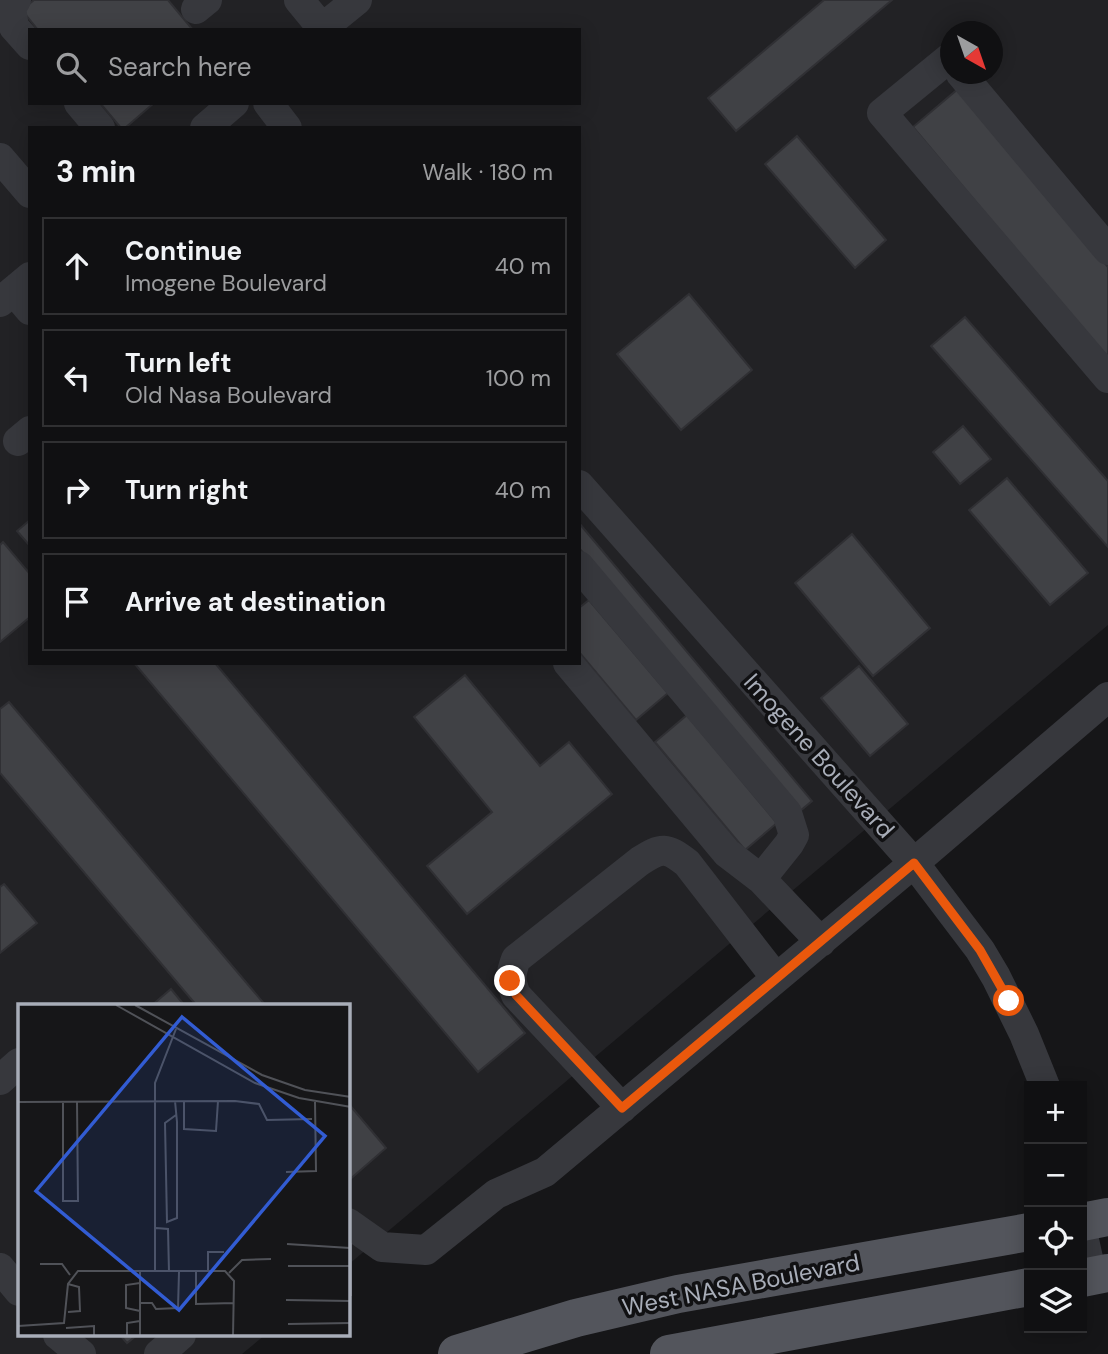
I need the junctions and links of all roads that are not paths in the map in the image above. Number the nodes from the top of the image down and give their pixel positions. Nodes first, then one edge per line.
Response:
1 (16, 0) edge
2 (299, 0) edge
3 (357, 0) edge
4 (320, 28) edge
5 (322, 28) edge
6 (28, 43) edge
7 (940, 66) edge
8 (969, 84) edge
9 (81, 105) edge
10 (232, 105) edge
11 (270, 105) edge
12 (98, 126) edge
13 (207, 126) edge
14 (285, 126) edge
15 (0, 158) edge
16 (28, 191) edge
17 (1108, 250) edge
18 (1108, 378) edge
19 (581, 487) edge
20 (581, 568) edge
21 (570, 665) edge
22 (1108, 697) edge
23 (914, 863) junction
24 (761, 879) junction
25 (821, 942) junction
26 (776, 978) junction
27 (18, 1064) edge
28 (0, 1080) edge
29 (1043, 1081) edge
30 (622, 1108) junction
31 (1108, 1217) edge
32 (1087, 1221) edge
33 (350, 1224) edge
34 (1024, 1232) edge
35 (1087, 1250) edge
36 (0, 1268) edge
37 (1094, 1276) edge
38 (1024, 1288) edge
39 (18, 1290) edge
40 (59, 1336) edge
41 (180, 1336) edge
42 (81, 1354) edge
43 (159, 1354) edge
44 (457, 1354) edge
45 (669, 1354) edge

1 - 6 street
2 - 4 street
3 - 5 street
7 - 18 street
8 - 17 street
9 - 12 street
10 - 13 street
11 - 14 street
15 - 16 street
19 - 23 street, Imogene Boulevard
20 - 24 street
21 - 24 street
22 - 23 street
23 - 25 street
23 - 29 street, Imogene Boulevard
24 - 25 street
25 - 26 street
26 - 30 street
26 - 30 street
27 - 28 street
30 - 33 street
31 - 32 main road
34 - 44 main road, West NASA Boulevard
35 - 37 street
36 - 39 street
38 - 45 main road
40 - 42 street
41 - 43 street

